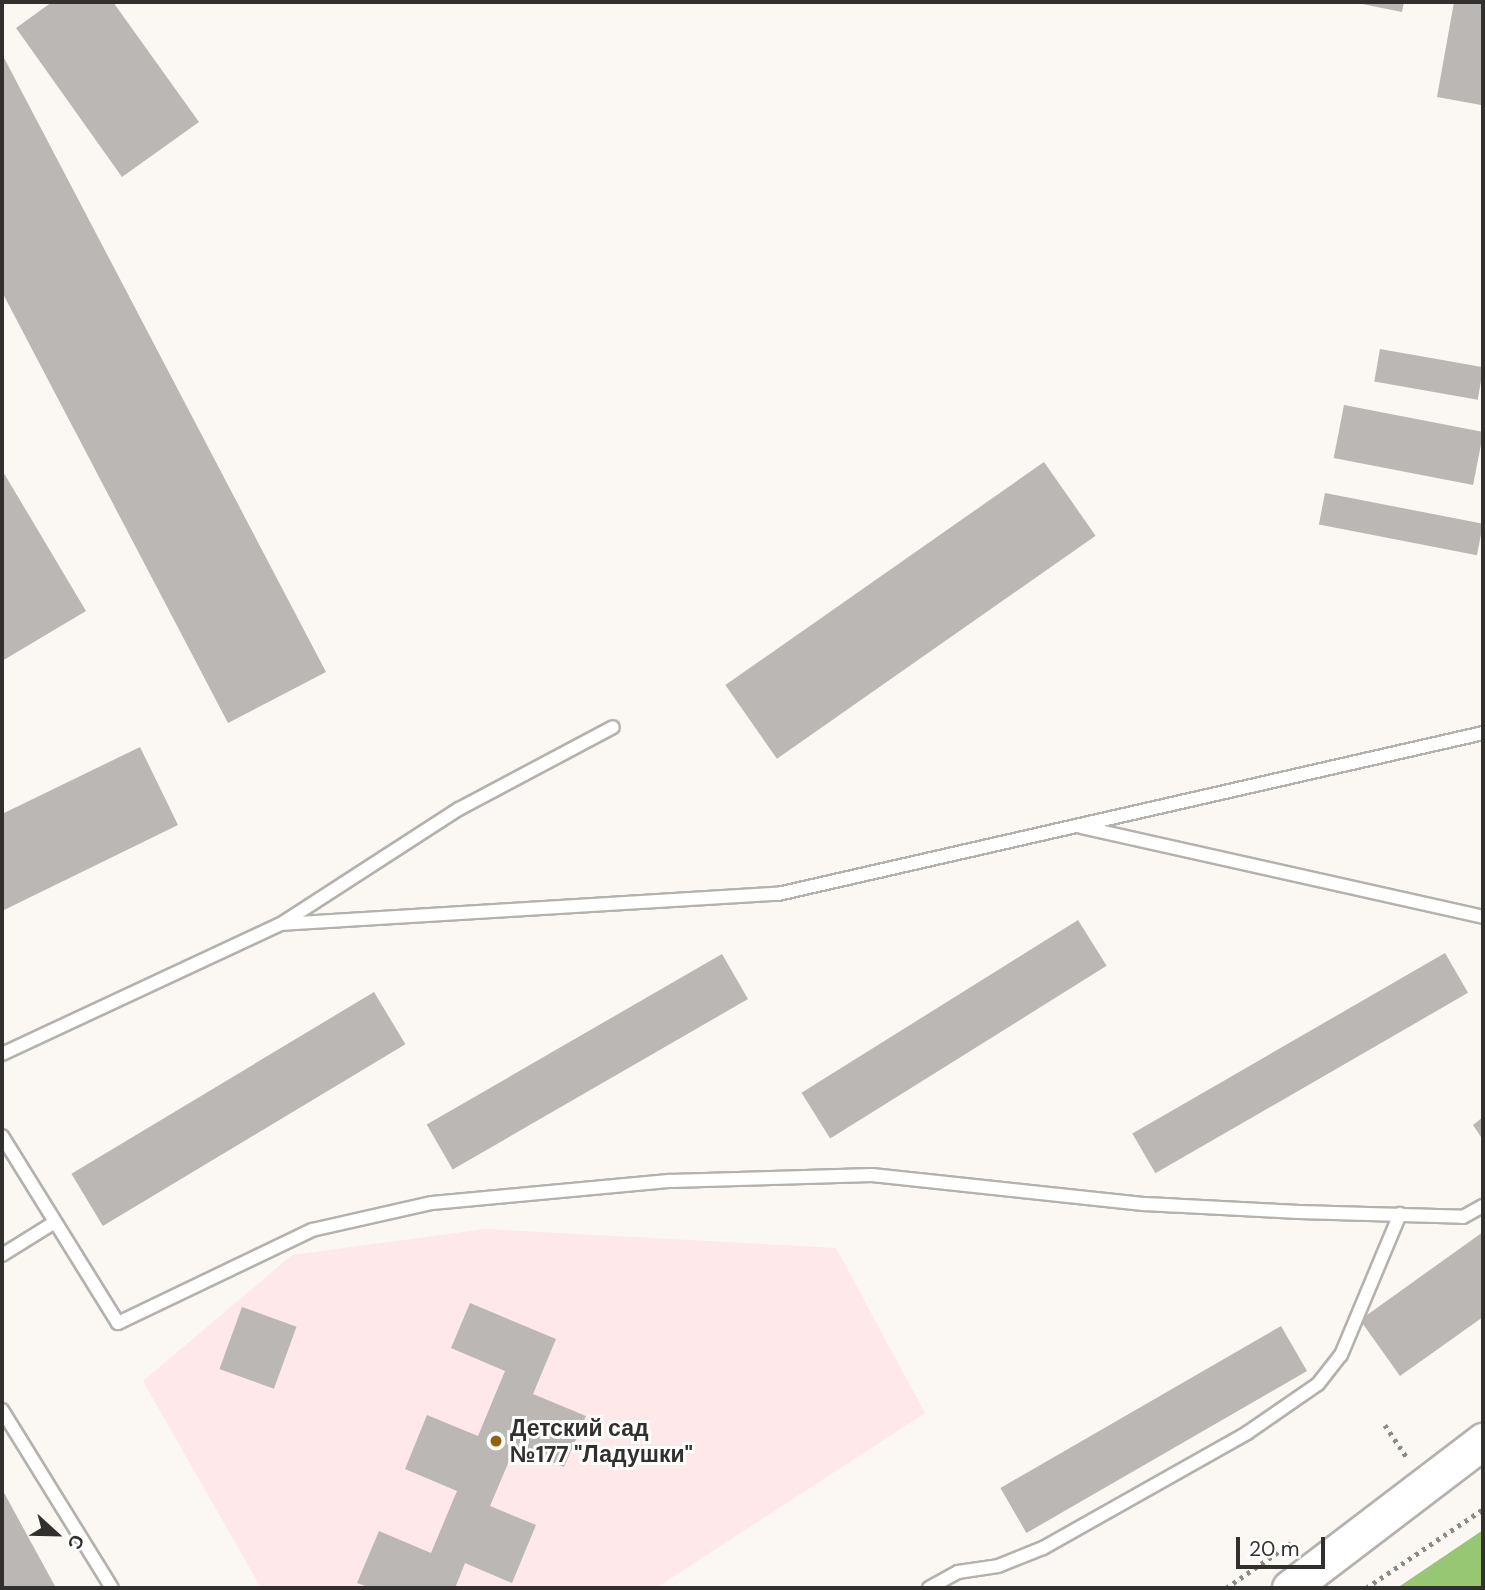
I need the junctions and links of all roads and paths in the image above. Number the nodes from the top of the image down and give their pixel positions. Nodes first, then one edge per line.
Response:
1 (613, 727) dead end
2 (1483, 733) edge
3 (1076, 826) junction
4 (1483, 917) edge
5 (281, 924) junction
6 (2, 1054) edge
7 (2, 1136) edge
8 (1483, 1206) edge
9 (1400, 1214) junction
10 (55, 1222) junction
11 (2, 1255) edge
12 (2, 1410) edge
13 (1385, 1425) dead end
14 (1483, 1441) edge
15 (1410, 1461) dead end
16 (1483, 1509) edge
17 (112, 1588) edge
18 (929, 1588) edge
19 (1290, 1588) edge
20 (1366, 1588) edge

1 - 5 lane
2 - 3 lane
3 - 4 lane
3 - 5 lane
5 - 6 lane
7 - 10 lane
8 - 9 lane
9 - 10 lane
9 - 18 lane
10 - 11 lane
12 - 17 lane
13 - 15 path
14 - 19 street
16 - 20 path

